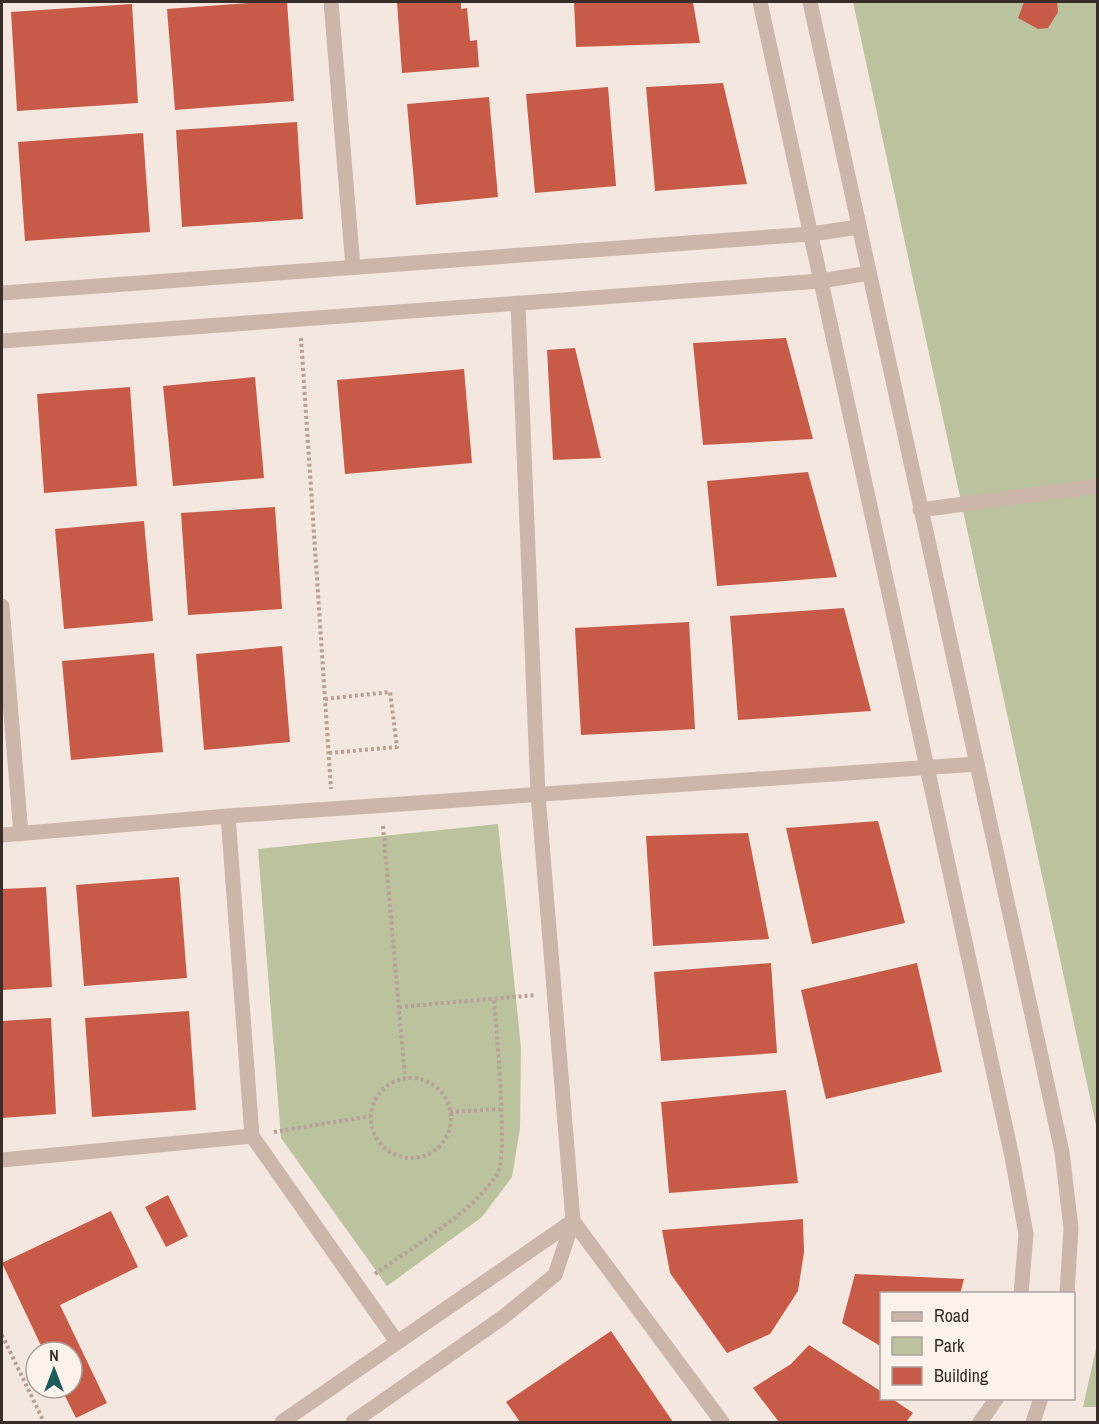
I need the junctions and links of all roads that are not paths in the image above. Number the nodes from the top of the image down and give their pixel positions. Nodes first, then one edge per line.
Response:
1 (331, 2) edge
2 (760, 2) edge
3 (810, 2) edge
4 (859, 227) junction
5 (811, 234) junction
6 (353, 267) junction
7 (869, 273) junction
8 (821, 281) junction
9 (2, 293) edge
10 (518, 304) junction
11 (2, 341) edge
12 (1098, 486) edge
13 (920, 510) junction
14 (2, 606) edge
15 (977, 764) junction
16 (927, 768) junction
17 (538, 794) junction
18 (228, 816) junction
19 (21, 834) junction
20 (2, 835) edge
21 (252, 1136) junction
22 (2, 1160) edge
23 (573, 1221) junction
24 (1021, 1292) edge
25 (1067, 1292) edge
26 (397, 1342) junction
27 (996, 1400) edge
28 (1040, 1400) edge
29 (282, 1422) edge
30 (353, 1422) edge
31 (722, 1422) edge
32 (980, 1422) edge
33 (1033, 1422) edge

1 - 6 street
2 - 5 street
3 - 4 street
4 - 5 street
4 - 7 street
5 - 6 street
5 - 8 street
6 - 9 street
7 - 8 street
7 - 13 street
8 - 10 street
8 - 16 street
10 - 11 street
10 - 17 street
12 - 13 street
13 - 15 street
14 - 19 street
15 - 16 street
15 - 25 street
16 - 17 street
16 - 24 street
17 - 18 street
17 - 23 street
18 - 19 street
18 - 21 street
19 - 20 street
21 - 22 street
21 - 26 street
23 - 26 street
23 - 30 street
23 - 31 street
26 - 29 street
27 - 32 street
28 - 33 street

